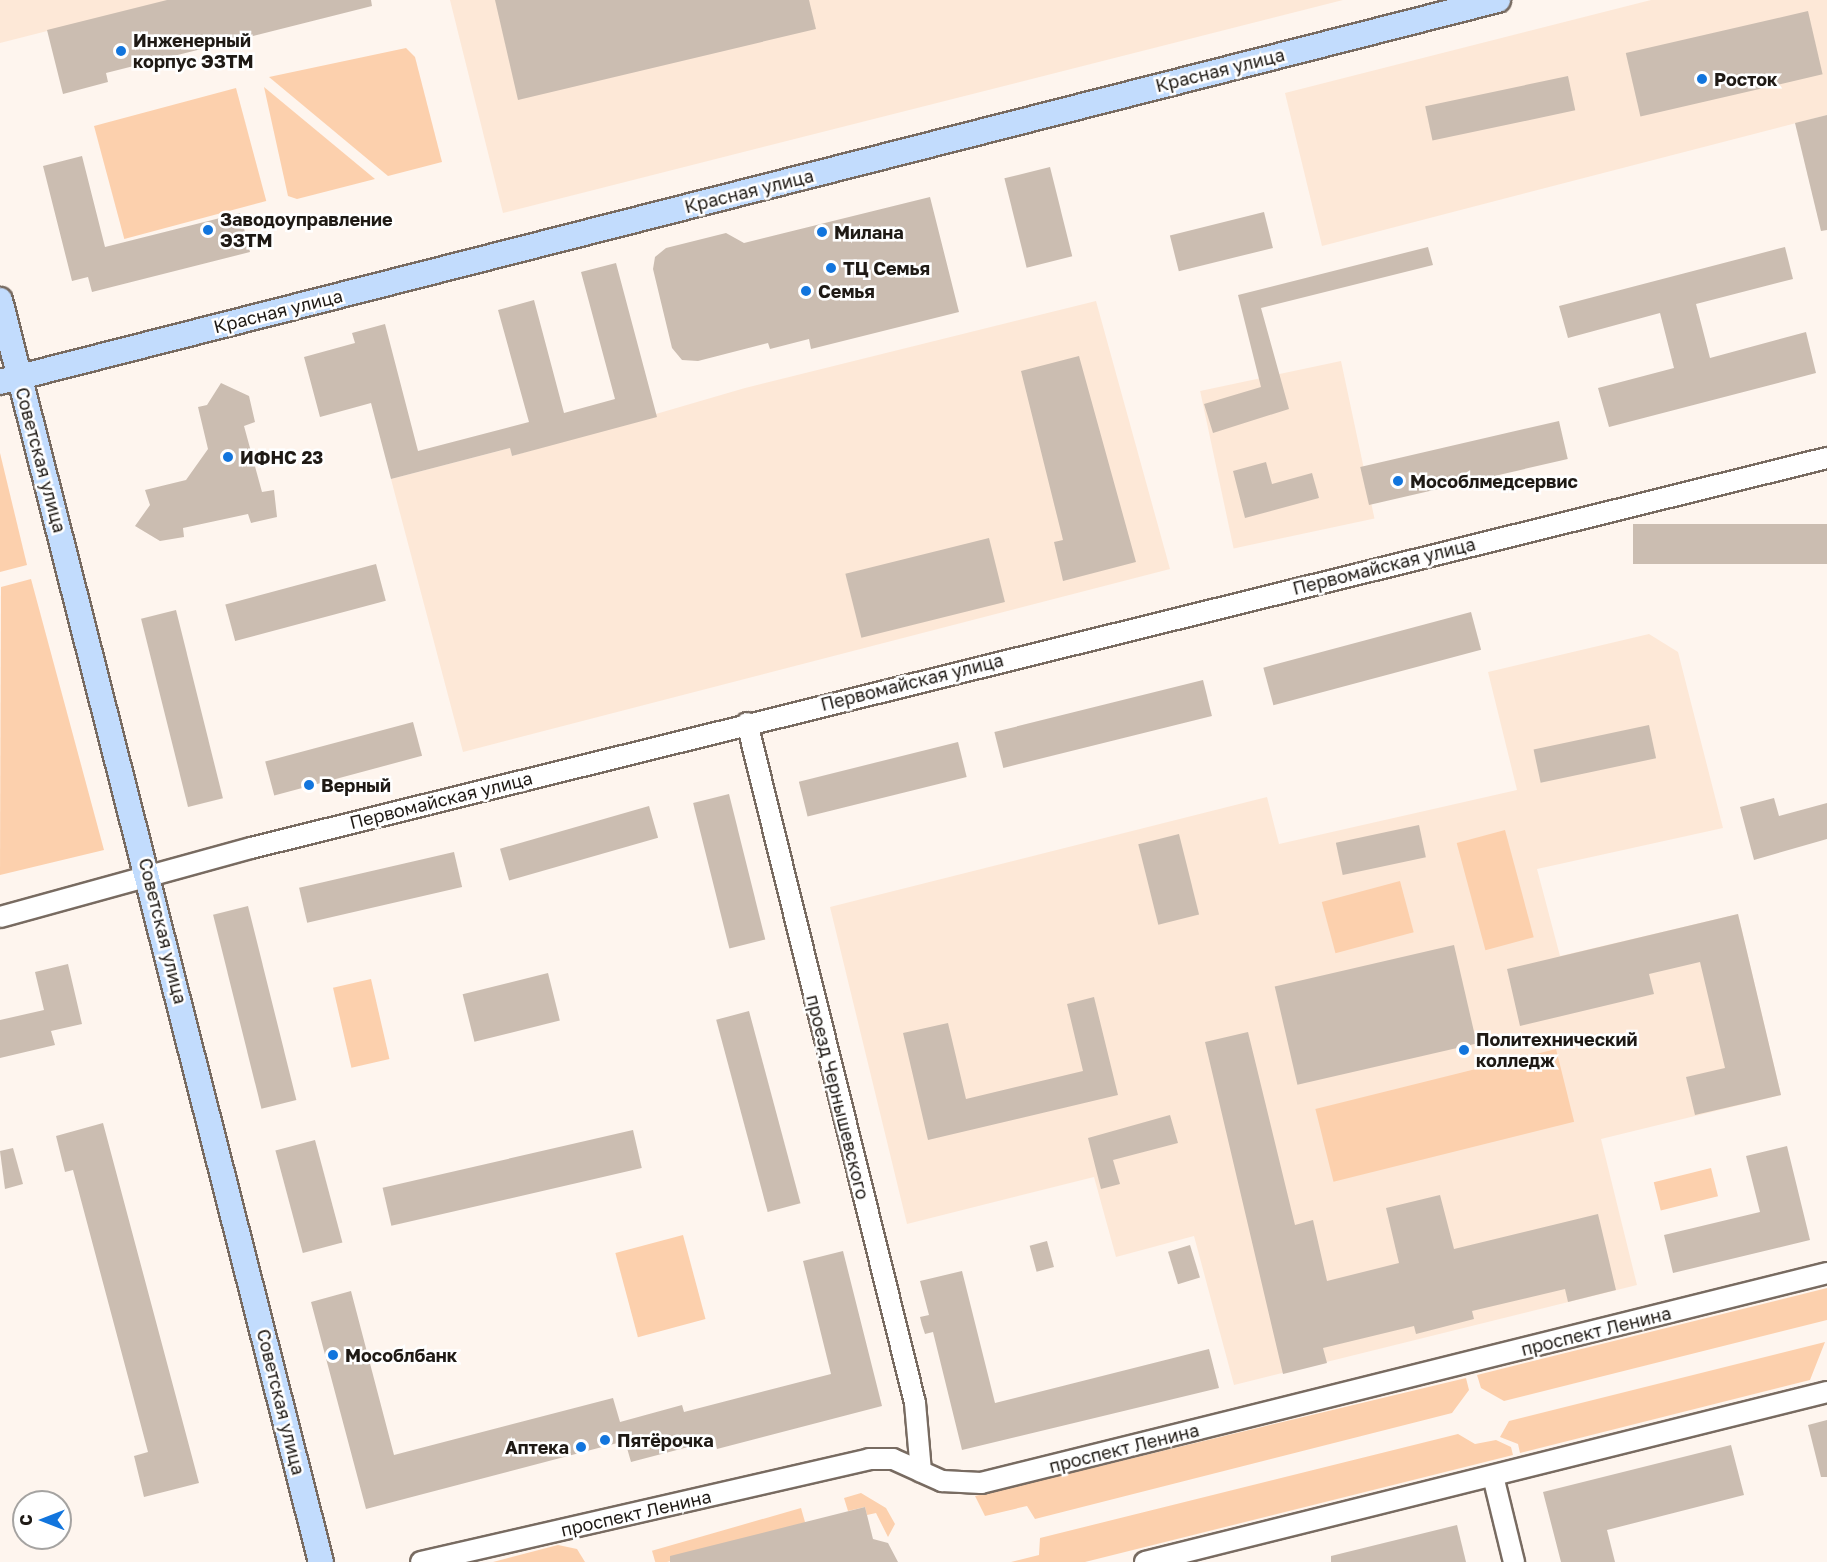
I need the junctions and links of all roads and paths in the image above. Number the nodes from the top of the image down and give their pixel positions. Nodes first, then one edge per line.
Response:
1 (1498, 0) edge
2 (0, 300) edge
3 (9, 379) edge
4 (1827, 458) edge
5 (747, 723) junction
6 (150, 876) junction
7 (0, 917) edge
8 (1827, 1273) edge
9 (1827, 1392) edge
10 (921, 1472) junction
11 (1493, 1476) junction
12 (321, 1562) edge
13 (421, 1562) edge
14 (1144, 1562) edge
15 (1514, 1562) edge

1 - 3 main road, Красная улица
2 - 3 main road, Советская улица
3 - 6 main road, Советская улица
4 - 5 street, Первомайская улица
5 - 6 street, Первомайская улица
5 - 10 street, проезд Чернышевского
6 - 7 street, Первомайская улица
6 - 12 main road, Советская улица
8 - 10 street, проспект Ленина
9 - 11 street
10 - 13 street, проспект Ленина
11 - 14 street
11 - 15 street

